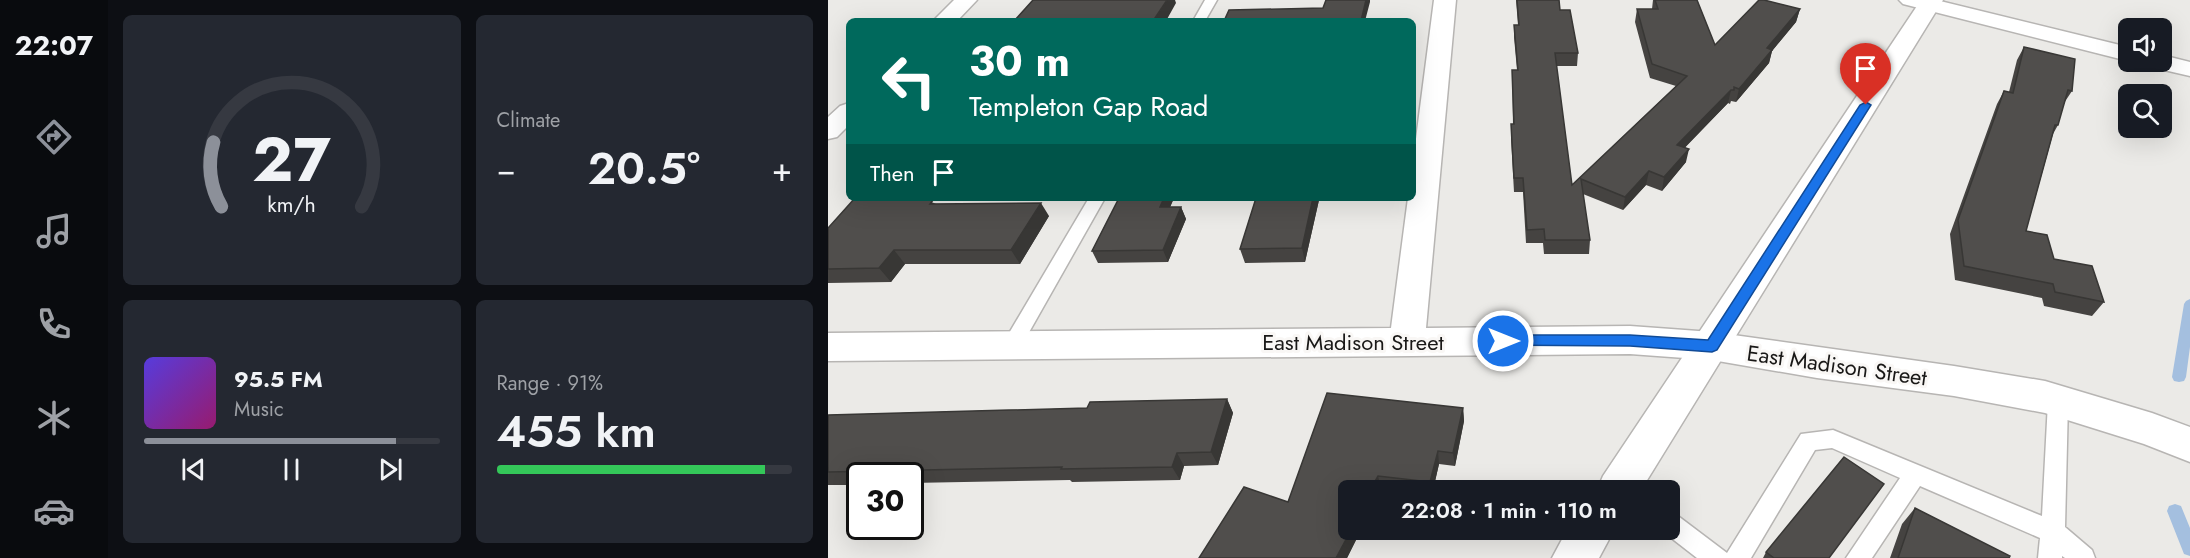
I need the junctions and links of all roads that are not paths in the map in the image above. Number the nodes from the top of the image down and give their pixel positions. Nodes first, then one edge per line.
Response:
1 (966, 0) edge
2 (1211, 0) edge
3 (1446, 0) edge
4 (1924, 1) edge
5 (947, 18) edge
6 (1201, 18) edge
7 (2118, 51) edge
8 (2172, 65) edge
9 (2190, 69) edge
10 (846, 114) edge
11 (828, 131) edge
12 (1095, 201) edge
13 (1407, 342) junction
14 (1012, 345) junction
15 (1712, 346) junction
16 (828, 347) edge
17 (2058, 402) junction
18 (2190, 445) edge
19 (1916, 473) junction
20 (1625, 480) edge
21 (1680, 531) edge
22 (2053, 532) junction
23 (1586, 540) edge
24 (1574, 558) edge
25 (1717, 558) edge
26 (1737, 558) edge
27 (1858, 558) edge
28 (2050, 558) edge
29 (2083, 558) edge

1 - 5 street
2 - 6 lane
3 - 13 street
4 - 7 street
4 - 15 street
8 - 9 street
10 - 11 street
12 - 14 lane
13 - 14 street, East Madison Street
13 - 15 street, East Madison Street
14 - 16 street, East Madison Street
15 - 17 street, East Madison Street
15 - 20 street
17 - 18 street, East Madison Street
17 - 22 lane
19 - 22 lane
19 - 26 lane
19 - 27 lane
21 - 25 lane
22 - 28 lane
22 - 29 lane
23 - 24 street

